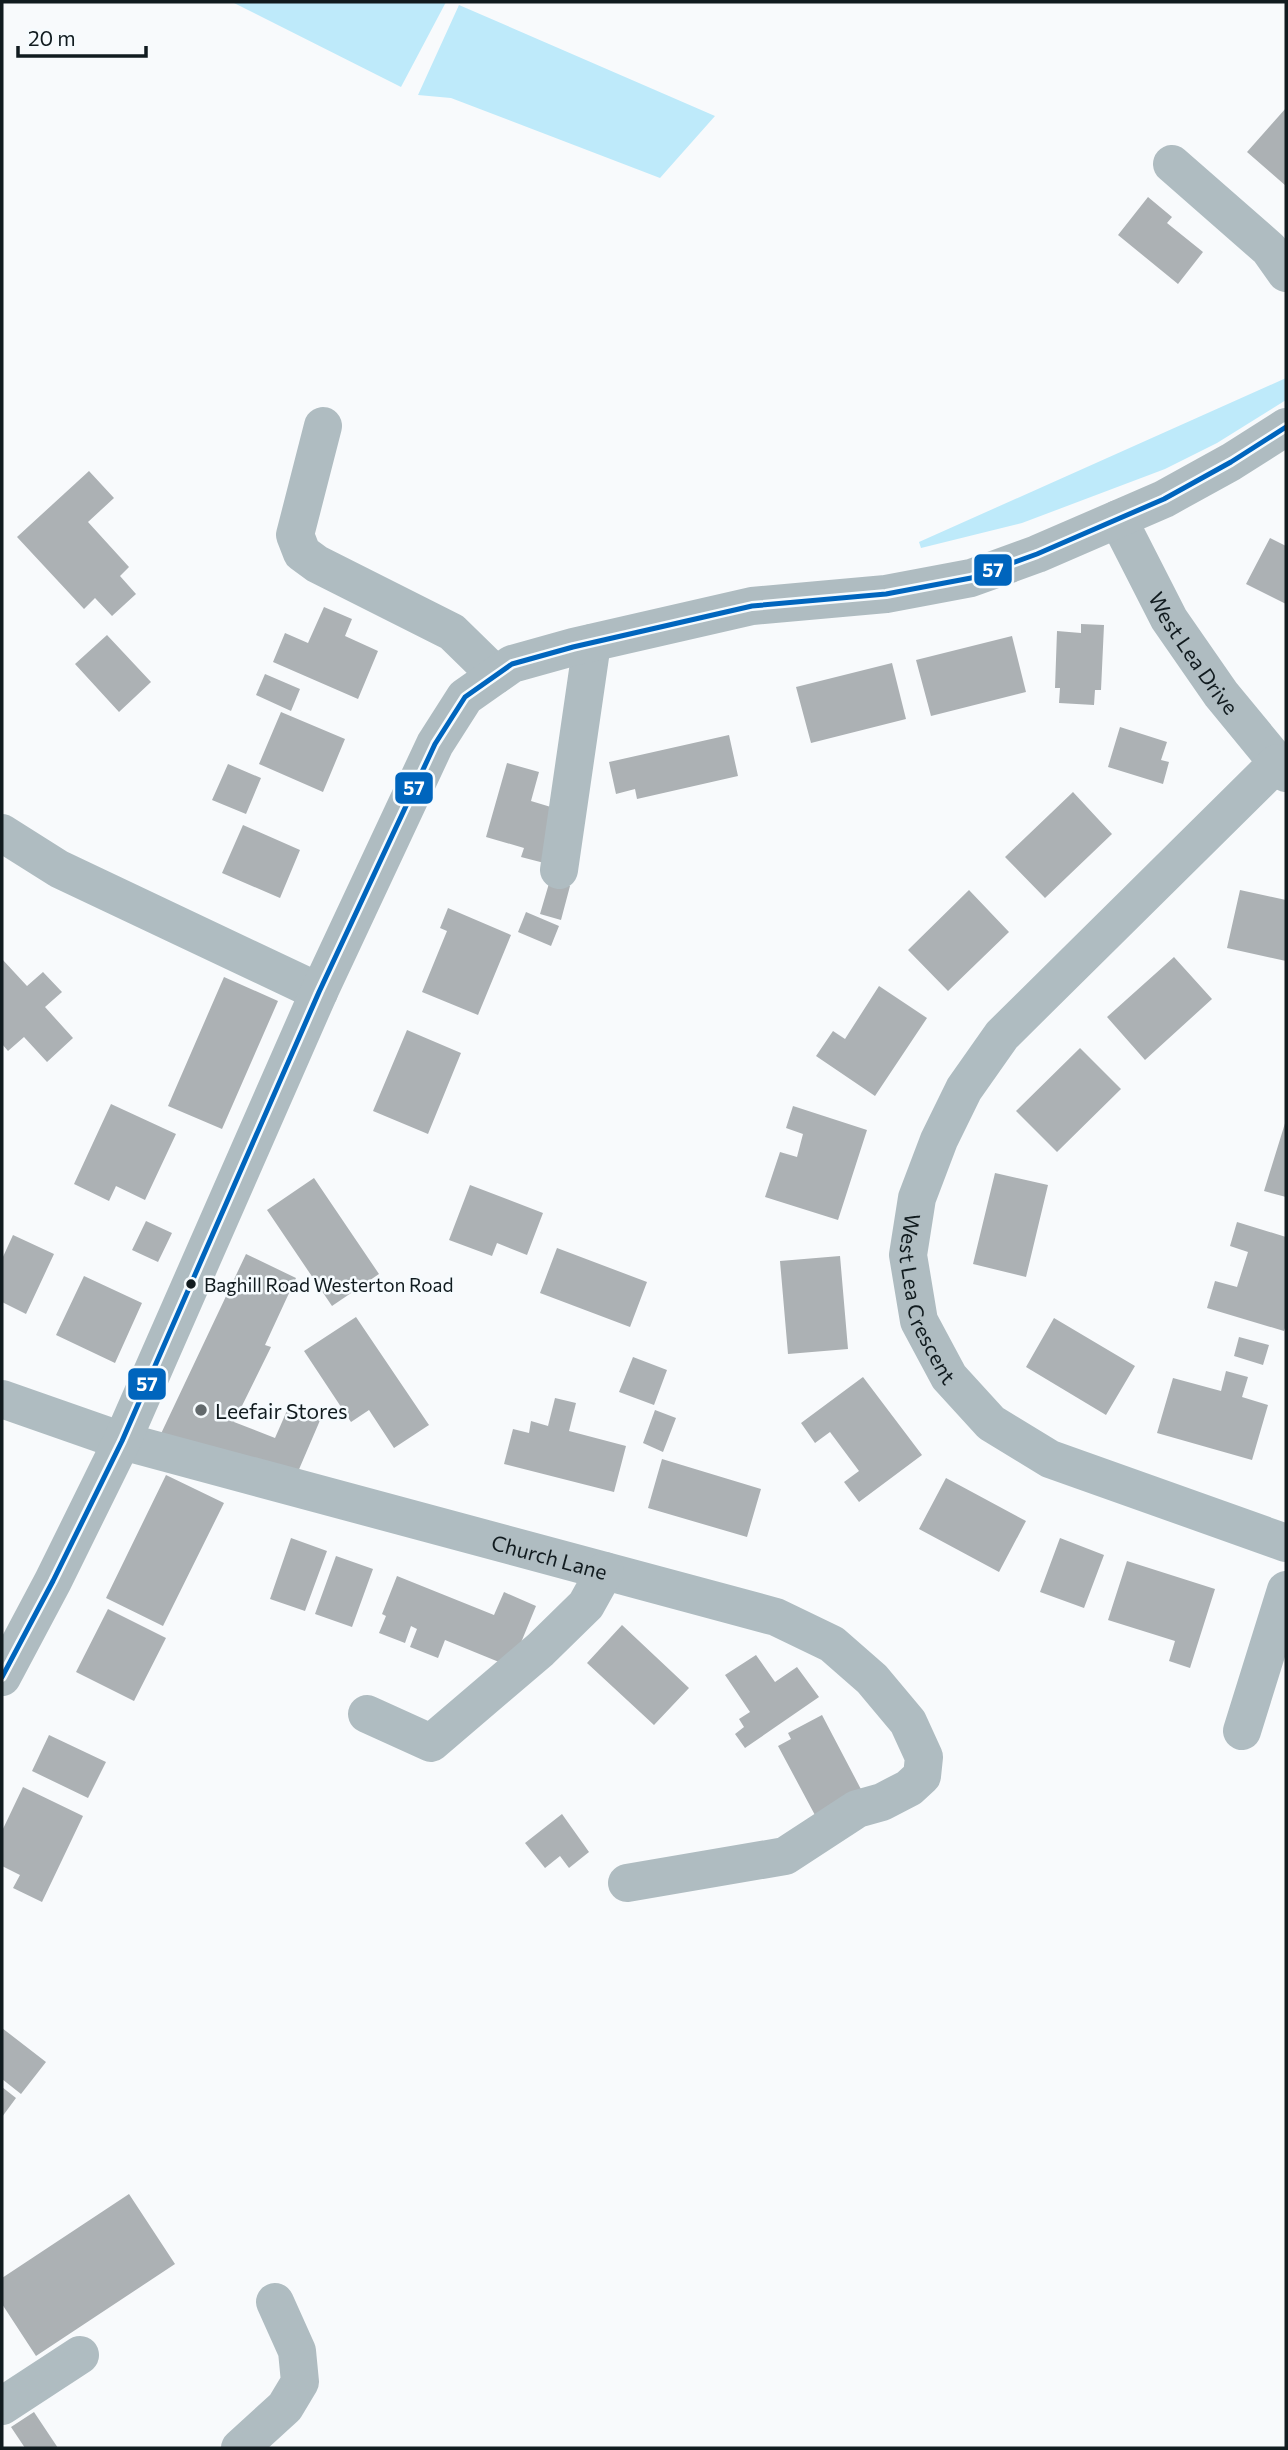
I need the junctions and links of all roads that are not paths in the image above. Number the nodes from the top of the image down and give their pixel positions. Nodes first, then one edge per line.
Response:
1 (1172, 164) dead end
2 (1281, 253) edge
3 (323, 426) dead end
4 (1286, 427) edge
5 (1118, 519) junction
6 (592, 643) junction
7 (496, 675) junction
8 (1281, 768) edge
9 (2, 833) edge
10 (559, 870) dead end
11 (318, 992) junction
12 (2, 1399) edge
13 (122, 1441) junction
14 (1286, 1543) edge
15 (605, 1571) junction
16 (1286, 1590) edge
17 (2, 1677) edge
18 (367, 1714) dead end
19 (1242, 1731) dead end
20 (626, 1883) dead end
21 (275, 2302) dead end
22 (80, 2355) dead end
23 (2, 2406) edge
24 (240, 2448) edge

1 - 2 street
3 - 7 street
4 - 5 street
5 - 6 street
5 - 8 street, West Lea Drive
6 - 7 street
6 - 10 street
7 - 11 street
8 - 14 street, West Lea Crescent
9 - 11 street
11 - 13 street
12 - 13 street, Church Lane
13 - 15 street, Church Lane
13 - 17 street
15 - 18 street
15 - 20 street, Church Lane
16 - 19 street
21 - 24 street
22 - 23 street

